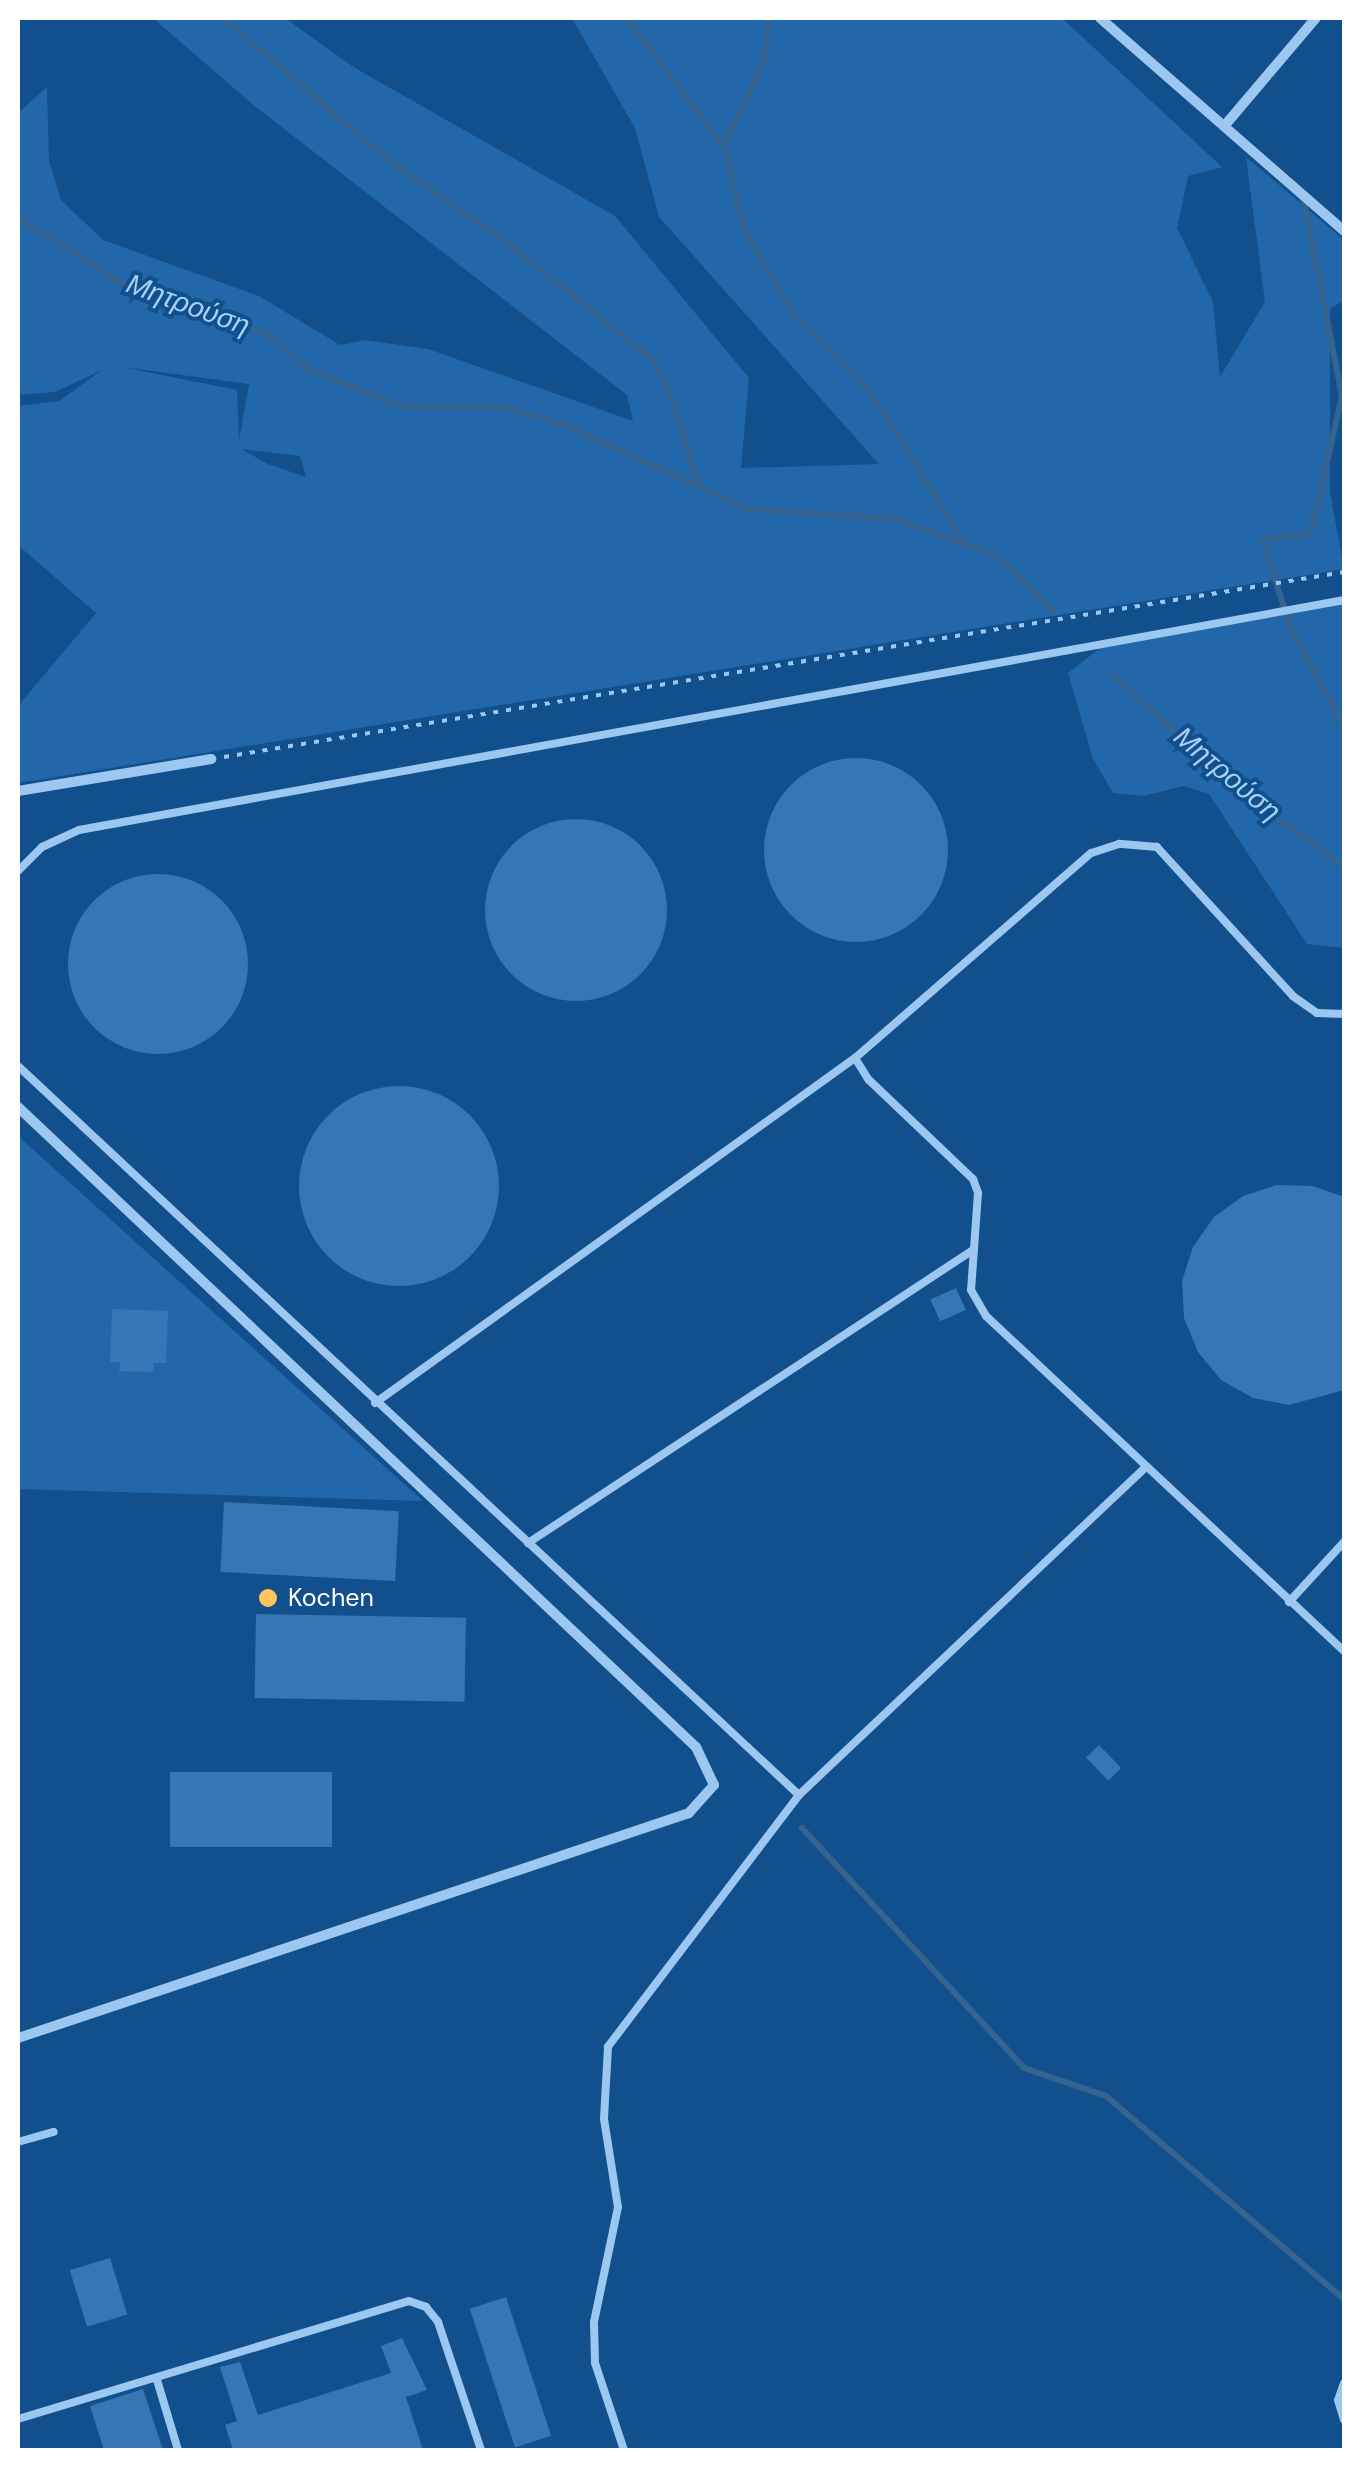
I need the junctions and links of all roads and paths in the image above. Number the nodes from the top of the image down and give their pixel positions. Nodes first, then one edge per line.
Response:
1 (1100, 18) edge
2 (1316, 18) edge
3 (1226, 124) junction
4 (1344, 231) edge
5 (1344, 572) edge
6 (1344, 600) edge
7 (211, 759) joint
8 (18, 791) edge
9 (18, 871) edge
10 (1344, 1014) edge
11 (855, 1058) junction
12 (18, 1066) edge
13 (18, 1107) edge
14 (973, 1250) junction
15 (375, 1403) junction
16 (1146, 1467) junction
17 (528, 1542) junction
18 (1344, 1542) edge
19 (1288, 1602) junction
20 (1344, 1651) edge
21 (799, 1794) junction
22 (18, 2038) edge
23 (54, 2132) dead end
24 (18, 2142) edge
25 (157, 2380) junction
26 (1344, 2383) edge
27 (18, 2419) edge
28 (1344, 2420) edge
29 (178, 2450) edge
30 (481, 2450) edge
31 (624, 2450) edge

1 - 3 street
2 - 3 street
3 - 4 street
5 - 7 path
6 - 9 lane
7 - 8 street
10 - 11 lane
11 - 14 lane
11 - 15 lane
12 - 15 lane
13 - 22 street
14 - 16 lane
14 - 17 lane
15 - 17 lane
16 - 19 lane
16 - 21 lane
17 - 21 lane
18 - 19 lane
19 - 20 lane
21 - 31 lane
23 - 24 lane
25 - 27 lane
25 - 29 lane
25 - 30 lane
26 - 28 lane

